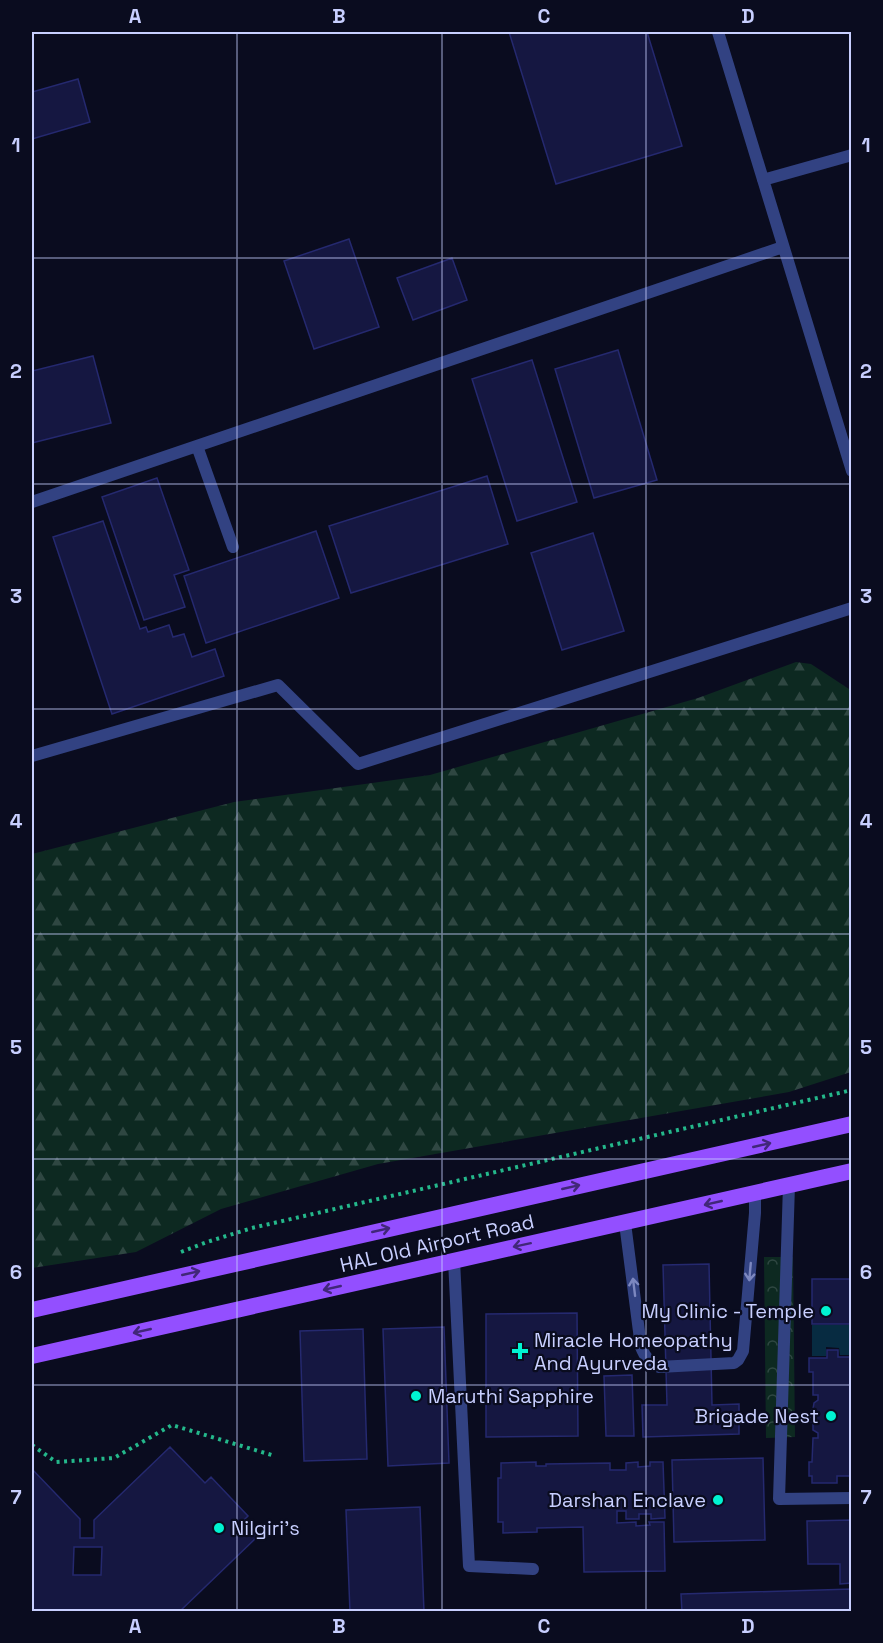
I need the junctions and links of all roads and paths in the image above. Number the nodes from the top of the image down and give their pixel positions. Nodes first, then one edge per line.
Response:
1 (718, 32) edge
2 (852, 155) edge
3 (763, 180) junction
4 (783, 247) junction
5 (197, 446) junction
6 (852, 471) edge
7 (32, 502) edge
8 (233, 547) dead end
9 (852, 608) edge
10 (32, 756) edge
11 (852, 1090) edge
12 (852, 1124) edge
13 (852, 1171) edge
14 (789, 1185) junction
15 (755, 1193) junction
16 (625, 1222) junction
17 (207, 1242) dead end
18 (454, 1260) junction
19 (32, 1310) edge
20 (32, 1356) edge
21 (32, 1444) edge
22 (275, 1456) dead end
23 (852, 1498) edge
24 (533, 1569) dead end

1 - 3 lane
2 - 3 lane
3 - 4 lane
4 - 5 lane
4 - 6 lane
5 - 7 lane
5 - 8 lane
9 - 10 lane
11 - 17 path
19 -> 12 main road, HAL Old Airport Road
13 - 14 main road, HAL Old Airport Road
14 - 15 main road, HAL Old Airport Road
14 - 23 lane
15 -> 16 main road, HAL Old Airport Road
15 -> 16 lane
16 -> 18 main road, HAL Old Airport Road
18 -> 20 main road, HAL Old Airport Road
18 - 24 lane
21 - 22 path

